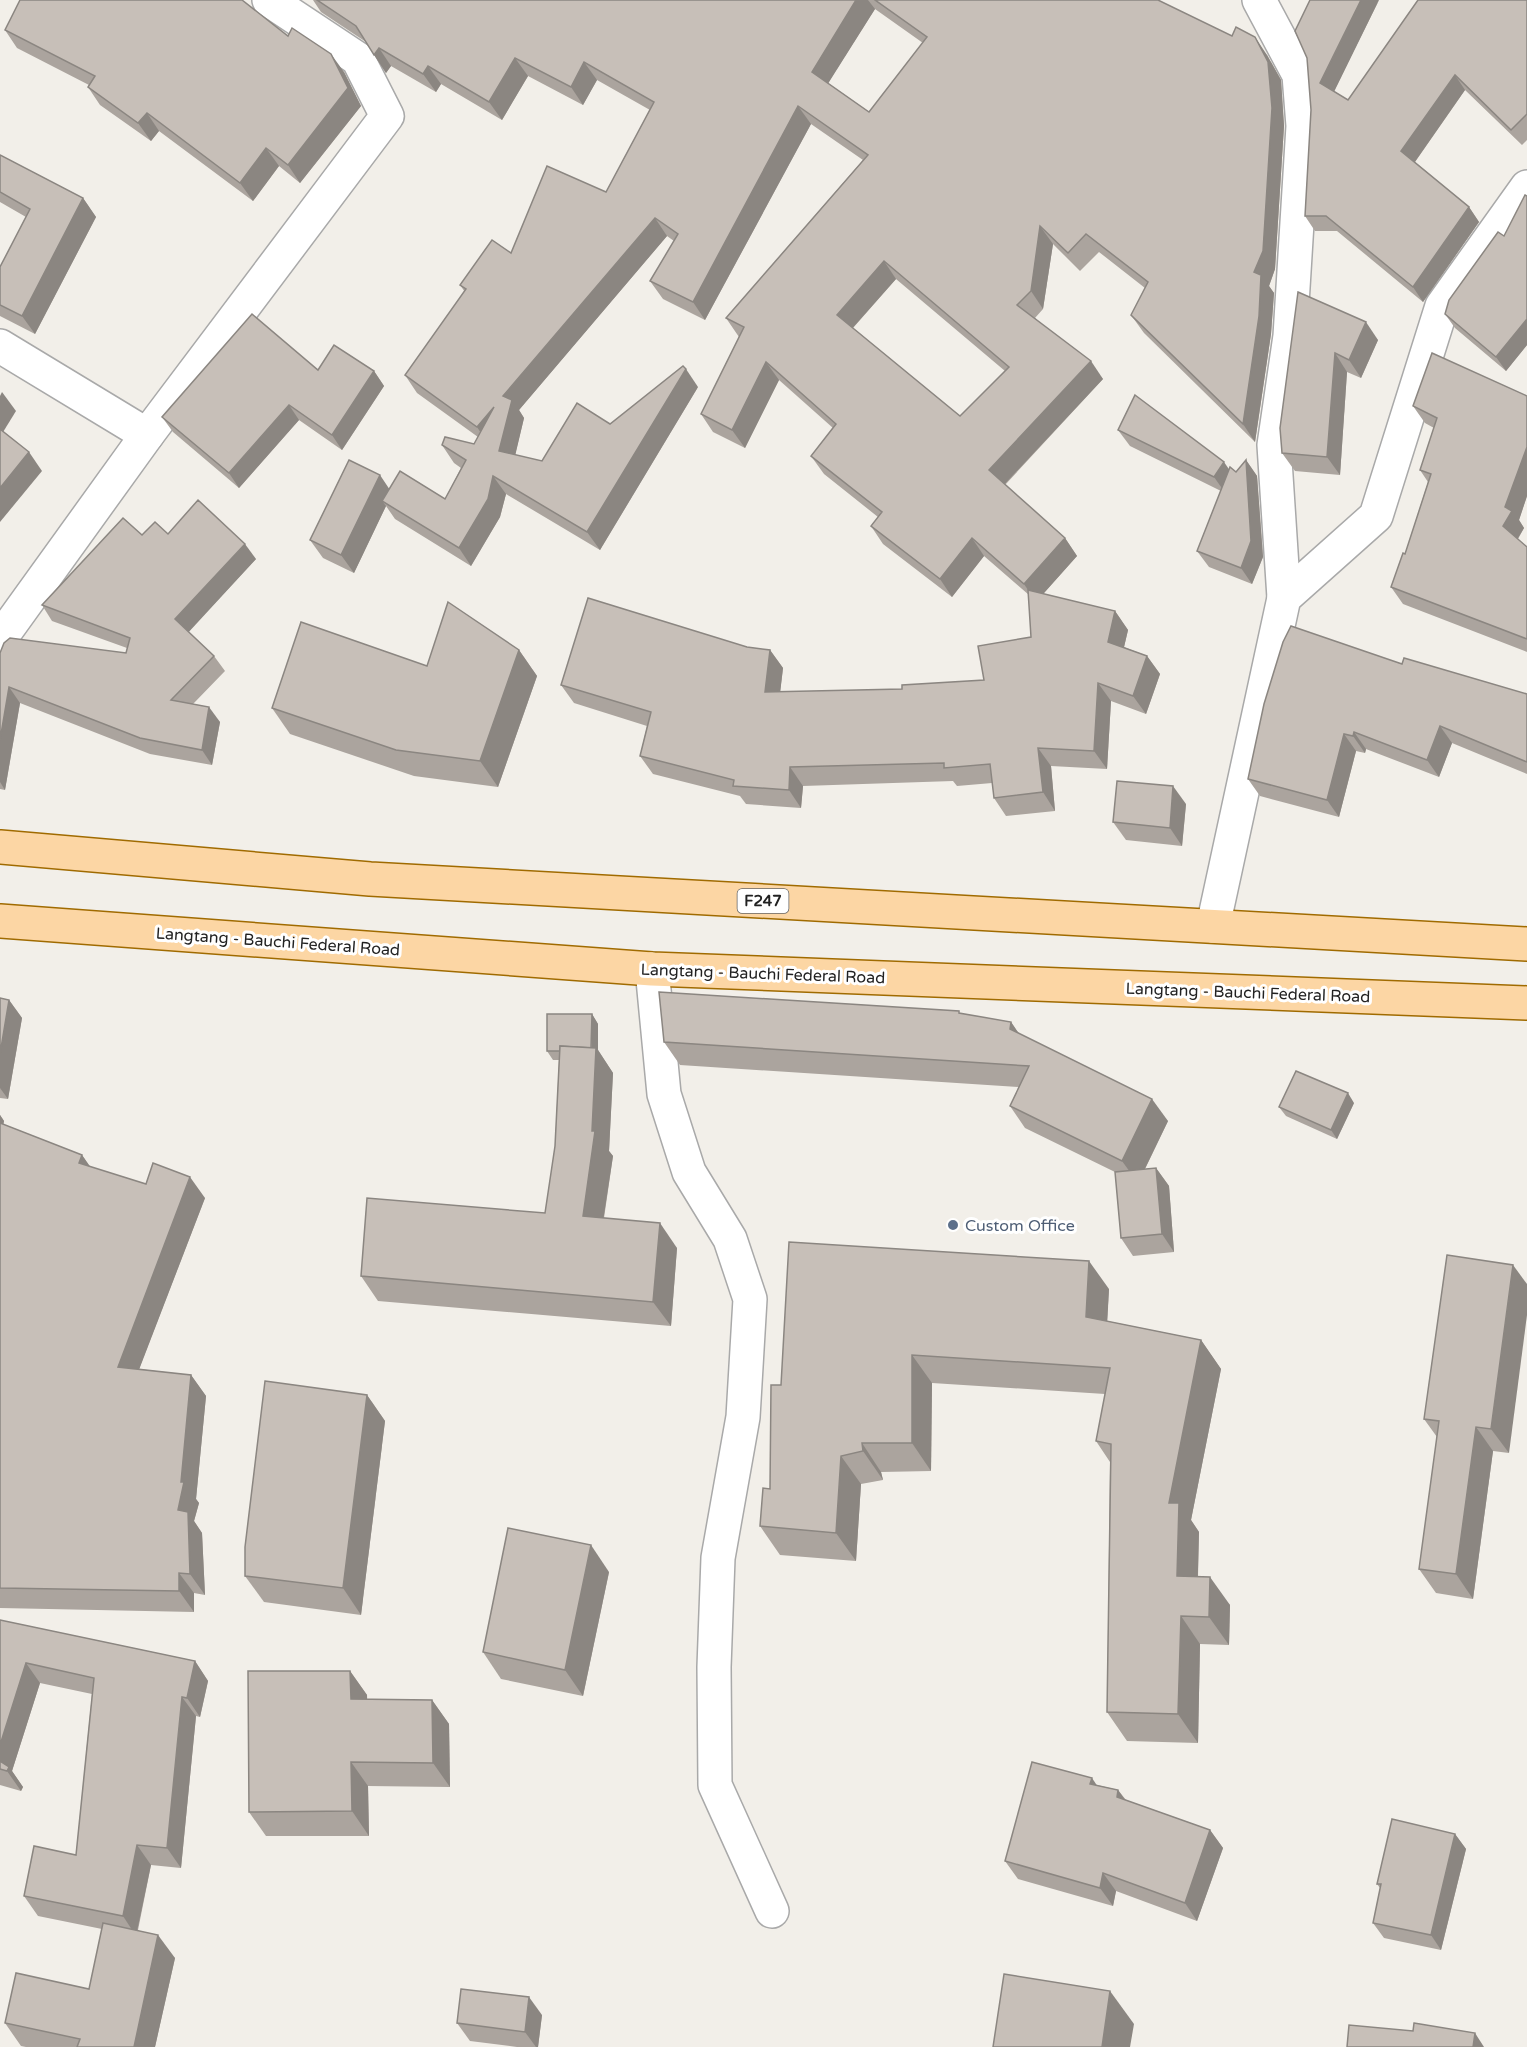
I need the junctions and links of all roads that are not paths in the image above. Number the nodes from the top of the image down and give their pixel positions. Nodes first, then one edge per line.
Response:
1 (269, 0) edge
2 (1258, 0) edge
3 (1527, 187) edge
4 (0, 346) edge
5 (147, 435) junction
6 (1284, 598) junction
7 (0, 639) edge
8 (0, 847) edge
9 (0, 921) edge
10 (1213, 926) junction
11 (1527, 944) edge
12 (652, 969) junction
13 (1527, 1003) edge
14 (772, 1911) dead end

1 - 5 street
2 - 6 street
3 - 6 street
4 - 5 street
5 - 7 street
6 - 10 street
8 - 10 main road, F247
9 - 12 main road, Langtang - Bauchi Federal Road
10 - 11 main road, F247
12 - 13 main road, Langtang - Bauchi Federal Road
12 - 14 street

